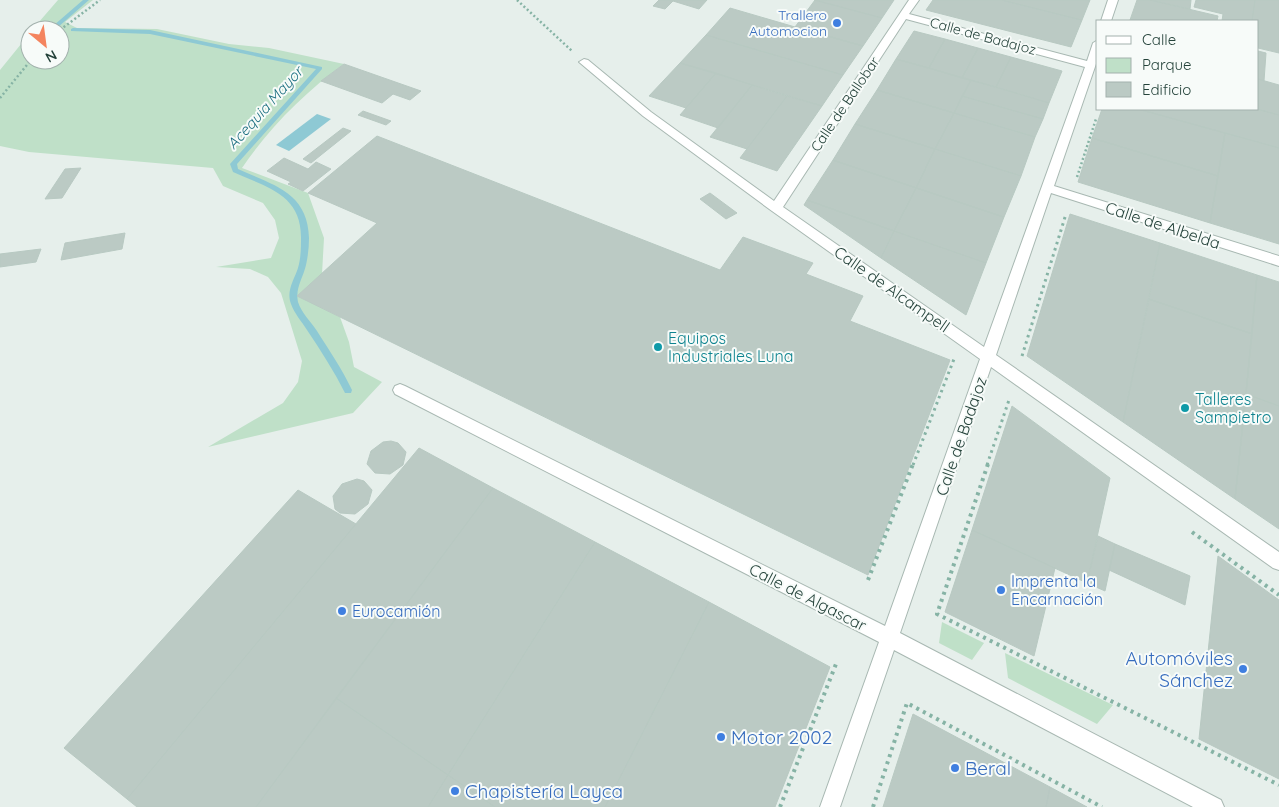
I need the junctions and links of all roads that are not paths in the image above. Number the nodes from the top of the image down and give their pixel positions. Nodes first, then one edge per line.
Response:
1 (914, 0) edge
2 (1113, 0) edge
3 (904, 16) junction
4 (1106, 20) edge
5 (1096, 48) edge
6 (584, 62) road end
7 (1090, 65) junction
8 (1048, 188) junction
9 (776, 208) junction
10 (1279, 261) edge
11 (989, 357) junction
12 (400, 390) dead end
13 (1279, 562) edge
14 (890, 638) junction
15 (830, 807) edge
16 (1214, 807) edge

1 - 3 street, Calle de Ballobar
2 - 4 street
3 - 7 street, Calle de Badajoz
3 - 9 street, Calle de Ballobar
5 - 7 street, Calle de Badajoz
6 - 9 street, Calle de Alcampell
7 - 8 street, Calle de Badajoz
8 - 10 street, Calle de Albelda
8 - 11 street, Calle de Badajoz
9 - 11 street, Calle de Alcampell
11 - 13 street, Calle de Alcampell
11 - 14 street, Calle de Badajoz
12 - 14 street, Calle de Algascar
14 - 15 street, Calle de Badajoz
14 - 16 street, Calle de Algascar

